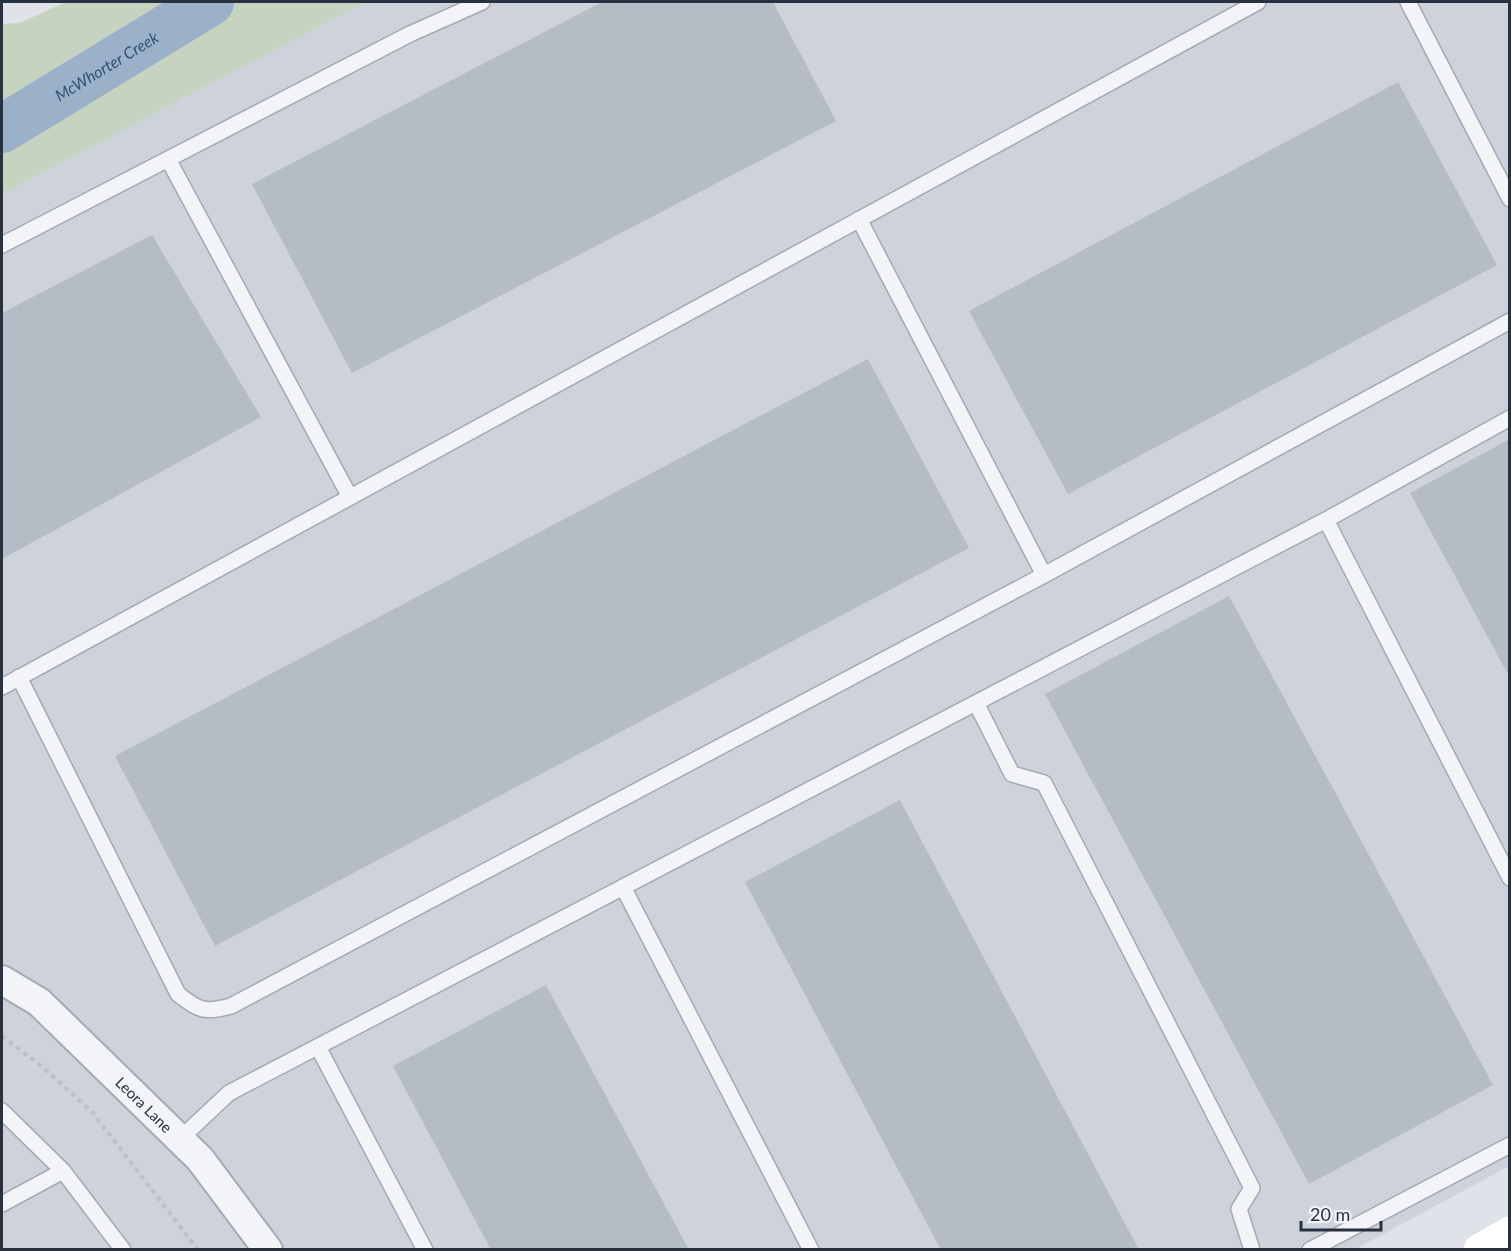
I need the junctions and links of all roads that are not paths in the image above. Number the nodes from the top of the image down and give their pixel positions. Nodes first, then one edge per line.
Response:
1 (482, 2) edge
2 (1258, 2) edge
3 (1408, 2) edge
4 (168, 159) junction
5 (1509, 199) edge
6 (859, 219) junction
7 (2, 245) edge
8 (1509, 321) edge
9 (1509, 418) edge
10 (350, 497) junction
11 (1326, 520) junction
12 (1044, 575) junction
13 (19, 677) junction
14 (2, 687) edge
15 (976, 703) junction
16 (1509, 879) edge
17 (623, 887) junction
18 (2, 980) edge
19 (318, 1047) junction
20 (2, 1111) edge
21 (180, 1139) junction
22 (1509, 1145) edge
23 (63, 1171) junction
24 (2, 1204) edge
25 (1509, 1233) edge
26 (123, 1250) edge
27 (268, 1250) edge
28 (425, 1250) edge
29 (811, 1250) edge
30 (1252, 1250) edge
31 (1310, 1250) edge
32 (1480, 1250) edge

1 - 4 lane
2 - 6 lane
3 - 5 lane
4 - 7 lane
4 - 10 lane
6 - 10 lane
6 - 12 lane
8 - 12 lane
9 - 11 lane
10 - 13 lane
11 - 15 lane
11 - 16 lane
12 - 13 lane
13 - 14 lane
15 - 17 lane
15 - 30 lane
17 - 19 lane
17 - 29 lane
18 - 21 street, Leora Lane
19 - 21 lane
19 - 28 lane
20 - 23 lane
21 - 27 street, Leora Lane
22 - 31 lane
23 - 24 lane
23 - 26 lane
25 - 32 main road

